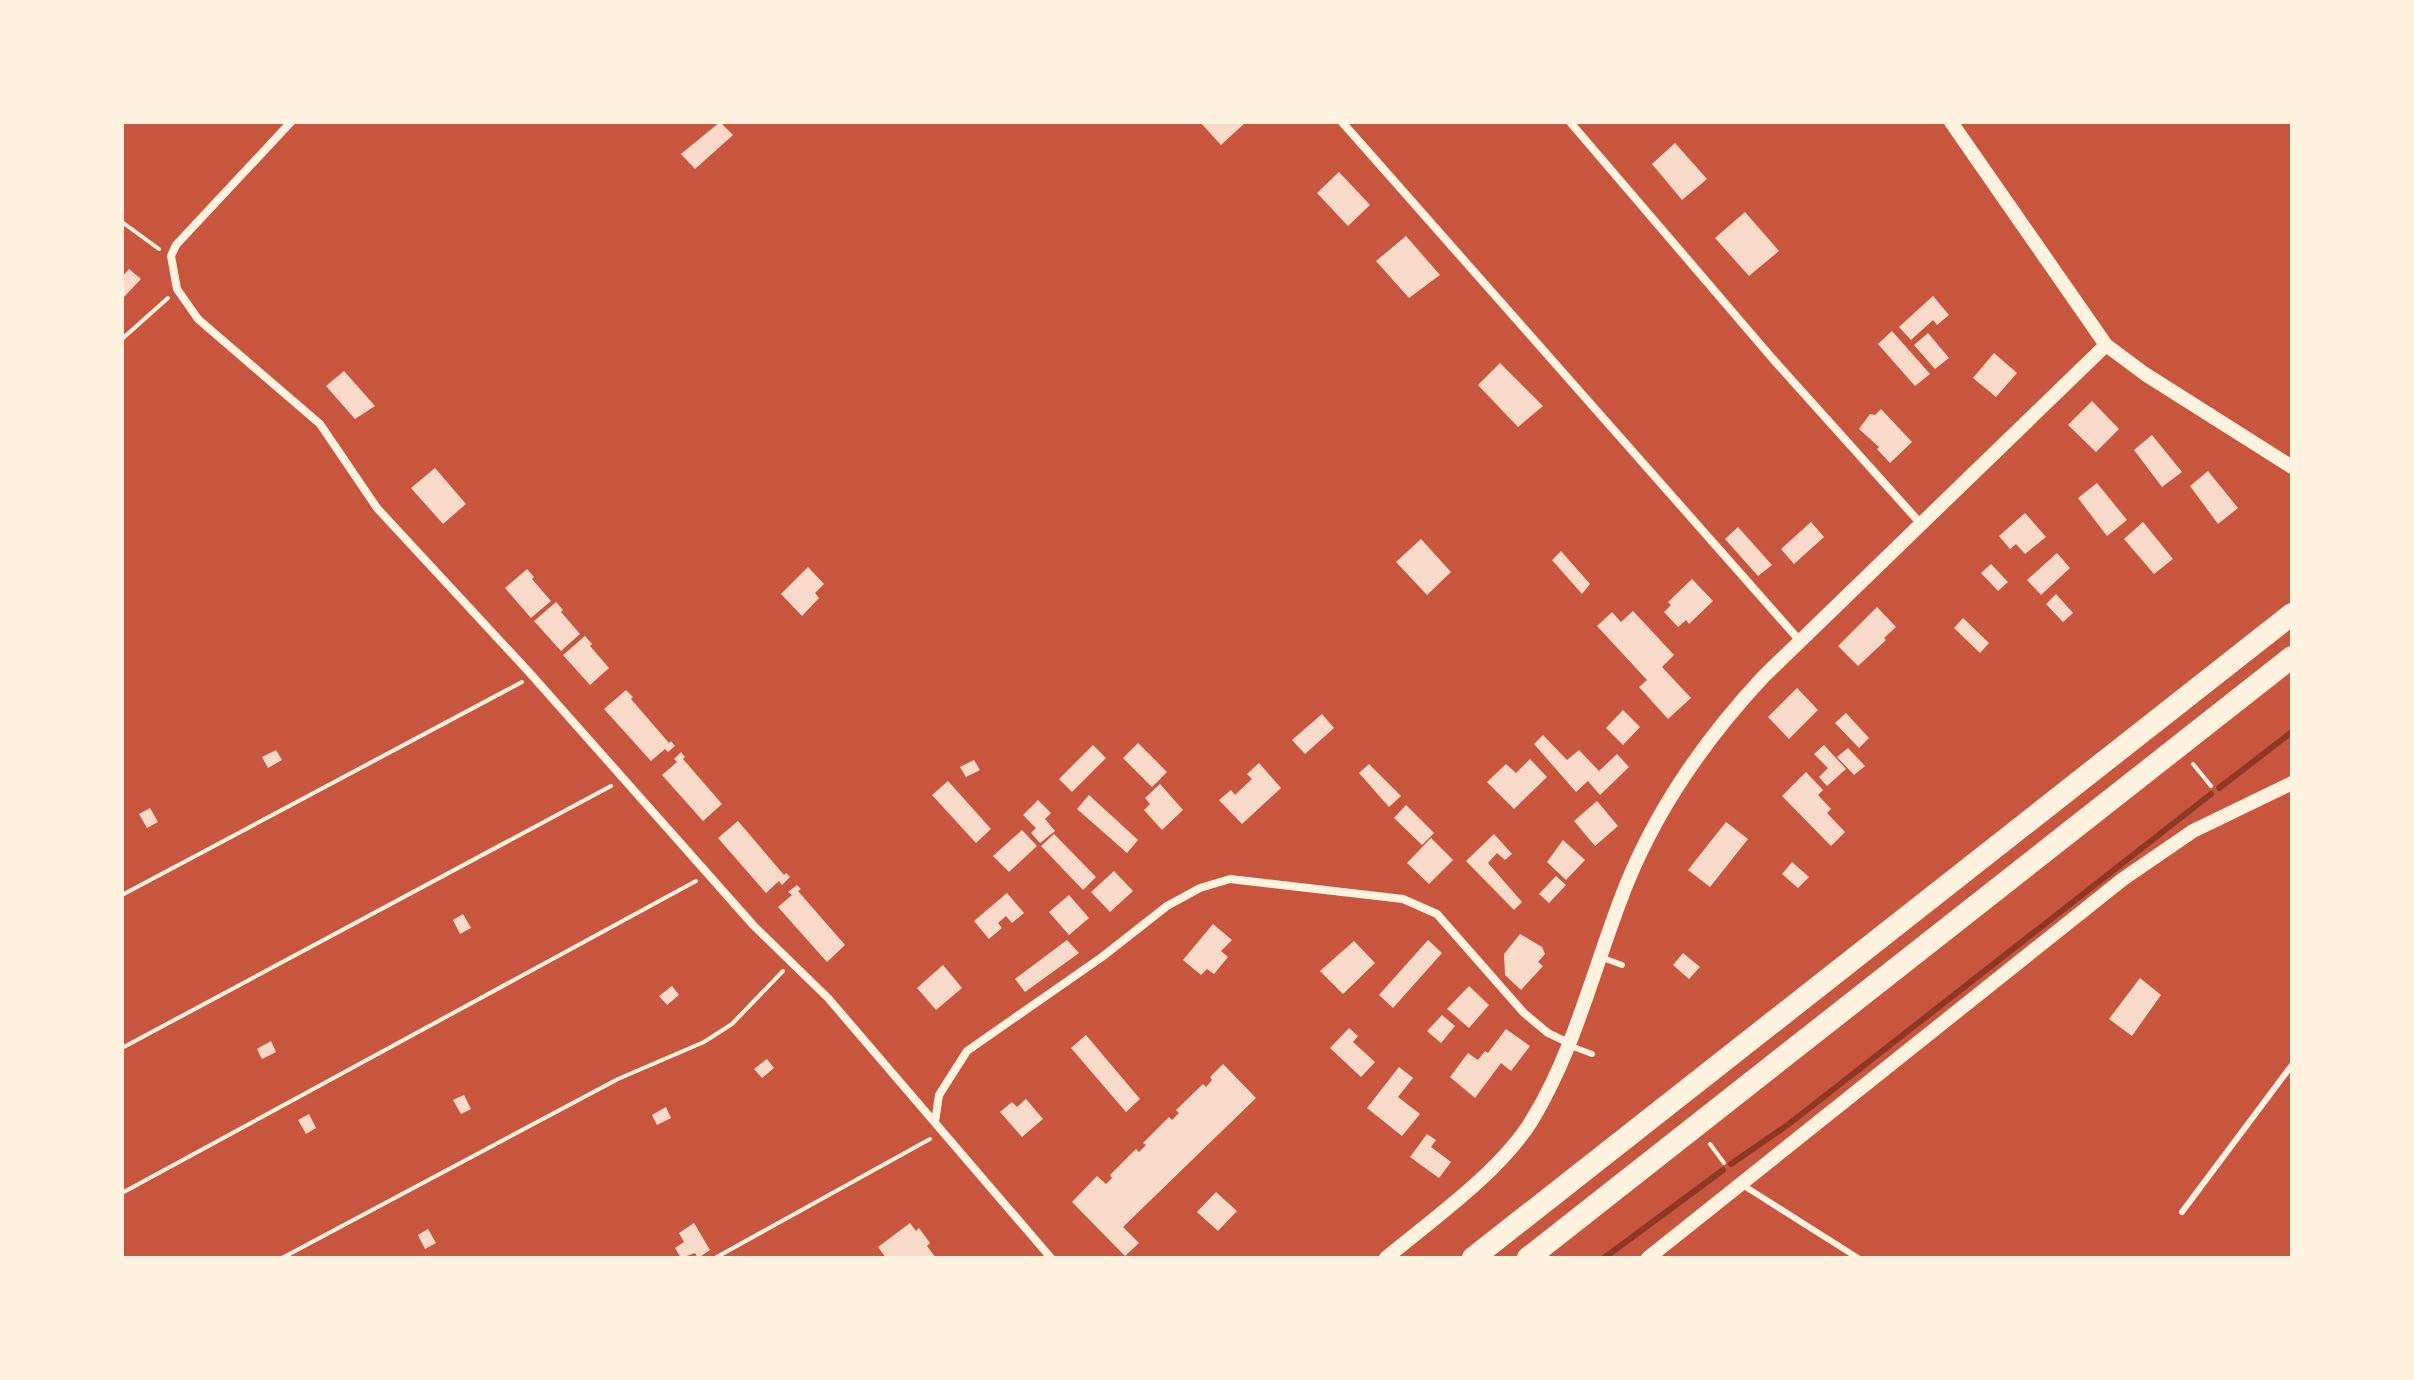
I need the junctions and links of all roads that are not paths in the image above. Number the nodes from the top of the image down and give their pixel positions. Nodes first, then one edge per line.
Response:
1 (291, 122) edge
2 (1342, 122) edge
3 (1570, 122) edge
4 (1951, 122) edge
5 (2106, 345) junction
6 (2292, 467) edge
7 (1921, 524) junction
8 (2292, 614) edge
9 (1800, 641) junction
10 (2292, 657) edge
11 (2292, 783) edge
12 (1600, 957) junction
13 (1622, 965) dead end
14 (1568, 1044) junction
15 (1592, 1054) dead end
16 (2292, 1065) edge
17 (935, 1122) junction
18 (1741, 1184) junction
19 (2182, 1212) dead end
20 (1051, 1258) edge
21 (1386, 1258) edge
22 (1473, 1258) edge
23 (1528, 1258) edge
24 (1648, 1258) edge
25 (1858, 1258) edge

1 - 17 street
2 - 9 street
3 - 7 street
4 - 5 street
5 - 6 street
5 - 7 street
7 - 9 street
8 - 22 highway
9 - 12 street
10 - 23 highway
11 - 18 street
12 - 13 lane
12 - 14 street
14 - 15 lane
14 - 17 street
14 - 21 street
16 - 19 lane
17 - 20 street
18 - 24 street
18 - 25 lane

